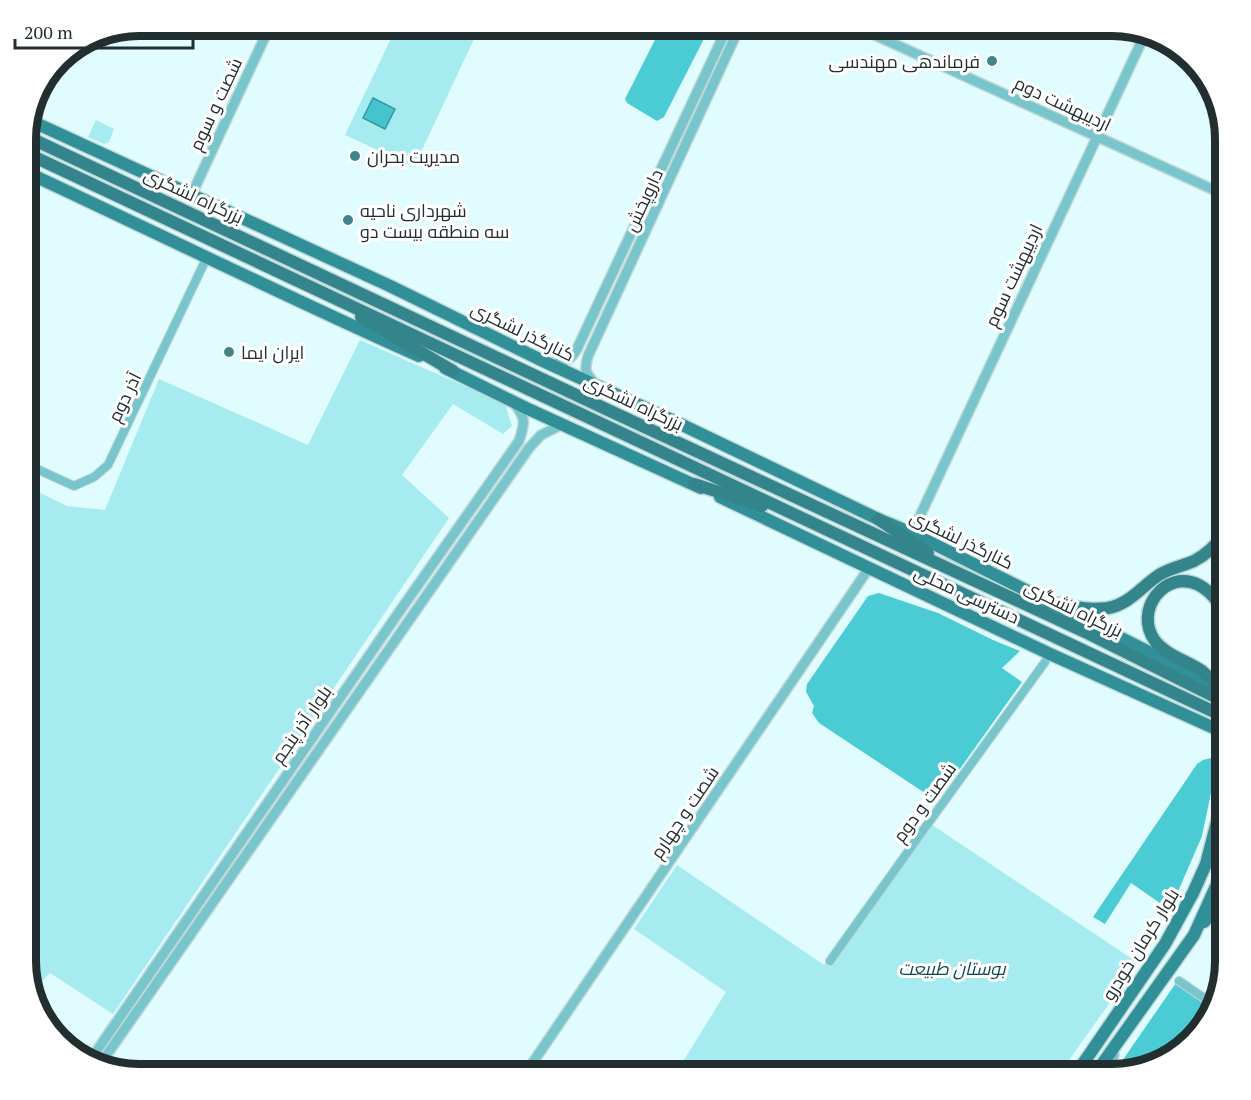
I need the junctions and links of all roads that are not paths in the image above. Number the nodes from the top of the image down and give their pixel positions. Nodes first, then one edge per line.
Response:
1 (265, 36) edge
2 (723, 36) edge
3 (736, 36) edge
4 (877, 36) edge
5 (1142, 41) edge
6 (38, 124) edge
7 (1097, 136) junction
8 (36, 141) edge
9 (36, 158) edge
10 (36, 177) edge
11 (1215, 190) edge
12 (191, 195) junction
13 (207, 257) junction
14 (320, 291) junction
15 (578, 349) junction
16 (588, 356) junction
17 (545, 362) junction
18 (453, 371) junction
19 (596, 386) junction
20 (514, 402) junction
21 (561, 424) junction
22 (36, 469) edge
23 (694, 484) junction
24 (878, 519) junction
25 (821, 526) junction
26 (912, 533) junction
27 (1215, 545) edge
28 (869, 568) junction
29 (973, 580) junction
30 (1215, 599) edge
31 (1048, 602) junction
32 (1045, 662) dead end
33 (1215, 683) edge
34 (1215, 686) edge
35 (1215, 697) edge
36 (1215, 710) edge
37 (1215, 728) edge
38 (1215, 829) edge
39 (1215, 888) edge
40 (1215, 909) edge
41 (1194, 935) junction
42 (830, 962) dead end
43 (148, 976) junction
44 (1179, 981) dead end
45 (156, 983) junction
46 (1207, 1000) edge
47 (1120, 1041) junction
48 (95, 1054) edge
49 (105, 1058) edge
50 (532, 1064) edge
51 (1083, 1064) edge
52 (1103, 1064) edge
53 (1109, 1064) edge

1 - 12 street, شصت و سوم
2 - 15 street, داروپخش
3 - 16 street, داروپخش
4 - 7 street, اردیبهشت دوم
5 - 7 street, اردیبهشت سوم
6 - 12 main road, کنارگذر لشگری
7 - 11 street, اردیبهشت دوم
7 - 26 street, اردیبهشت سوم
8 - 29 highway, بزرگراه لشگری
9 - 14 highway, بزرگراه لشگری
10 - 13 main road
12 - 17 main road, کنارگذر لشگری
13 - 18 main road
13 - 22 street, آذر دوم
14 - 18 highway
14 - 25 highway, بزرگراه لشگری
15 - 16 street
15 - 17 street
16 - 19 street
17 - 19 main road, کنارگذر لشگری
18 - 20 main road
19 - 24 main road, کنارگذر لشگری
20 - 21 main road
20 - 43 street, بلوار آذر پنجم
21 - 23 main road
21 - 45 street, بلوار آذر پنجم
23 - 25 highway
23 - 28 main road, دسترسی محلی
24 - 26 main road, کنارگذر لشگری
24 - 29 highway
25 - 36 highway, بزرگراه لشگری
26 - 31 main road, کنارگذر لشگری
27 - 31 highway
28 - 37 main road, دسترسی محلی
28 - 50 street, شصت و چهارم
29 - 35 highway, بزرگراه لشگری
30 - 33 highway
31 - 34 main road, کنارگذر لشگری
32 - 42 street, شصت و دوم
38 - 51 main road, بلوار کرمان خودرو
39 - 41 main road, بلوار کرمان خودرو
40 - 41 main road
41 - 47 main road, بلوار کرمان خودرو
43 - 45 street
43 - 48 street, بلوار آذر پنجم
44 - 46 street
45 - 49 street, بلوار آذر پنجم
47 - 52 main road, بلوار کرمان خودرو
47 - 53 street

